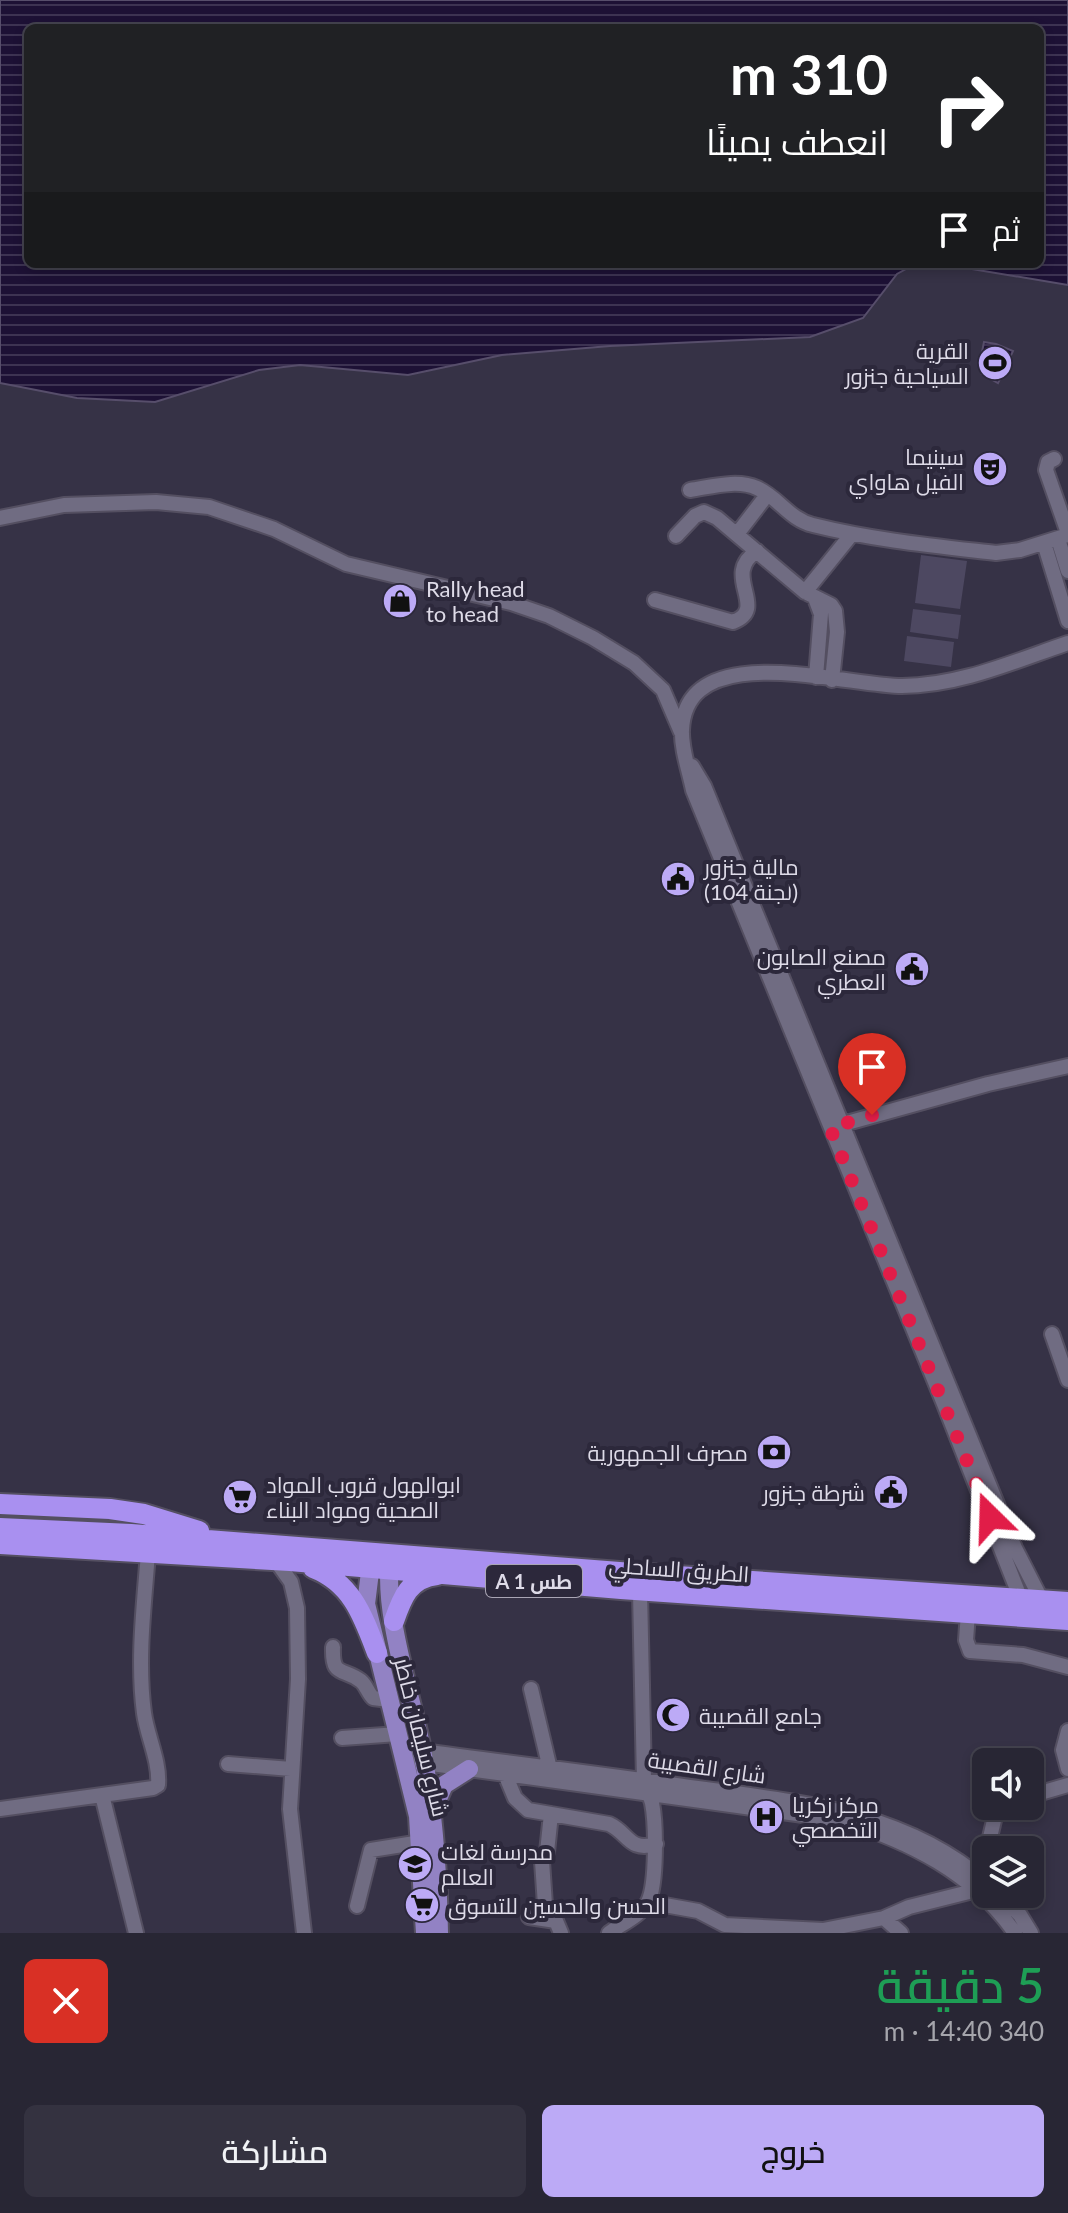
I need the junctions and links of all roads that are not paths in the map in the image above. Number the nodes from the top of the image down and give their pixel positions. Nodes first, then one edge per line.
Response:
1 (1054, 459) dead end
2 (690, 490) dead end
3 (767, 495) junction
4 (0, 518) edge
5 (737, 534) junction
6 (851, 535) junction
7 (676, 536) dead end
8 (1059, 537) edge
9 (757, 551) junction
10 (1068, 571) edge
11 (810, 595) junction
12 (655, 600) dead end
13 (1068, 621) edge
14 (1068, 643) edge
15 (816, 677) junction
16 (832, 680) junction
17 (681, 733) junction
18 (1068, 1066) edge
19 (837, 1126) junction
20 (1052, 1334) dead end
21 (1068, 1380) edge
22 (0, 1504) edge
23 (0, 1528) edge
24 (237, 1543) junction
25 (0, 1544) edge
26 (148, 1553) junction
27 (283, 1561) junction
28 (381, 1561) junction
29 (453, 1574) junction
30 (640, 1591) junction
31 (1030, 1598) junction
32 (1068, 1602) edge
33 (968, 1613) junction
34 (1068, 1620) edge
35 (394, 1621) junction
36 (333, 1647) dead end
37 (377, 1653) junction
38 (1068, 1667) edge
39 (531, 1689) dead end
40 (389, 1700) junction
41 (1068, 1731) edge
42 (342, 1738) dead end
43 (410, 1752) junction
44 (228, 1764) dead end
45 (291, 1769) junction
46 (469, 1769) junction
47 (550, 1769) junction
48 (1068, 1769) edge
49 (505, 1774) junction
50 (1068, 1785) edge
51 (645, 1786) junction
52 (1044, 1792) edge
53 (102, 1795) junction
54 (0, 1809) edge
55 (433, 1810) junction
56 (551, 1814) junction
57 (421, 1842) junction
58 (656, 1844) junction
59 (972, 1879) edge
60 (972, 1887) edge
61 (648, 1902) junction
62 (545, 1905) dead end
63 (357, 1906) dead end
64 (997, 1908) edge
65 (1013, 1908) edge
66 (529, 1917) dead end
67 (884, 1918) junction
68 (627, 1928) edge
69 (724, 1929) edge
70 (823, 1931) edge
71 (136, 1933) edge
72 (304, 1933) edge
73 (425, 1933) edge
74 (439, 1933) edge
75 (561, 1933) edge
76 (609, 1933) edge
77 (901, 1933) edge
78 (1015, 1933) edge
79 (1031, 1933) edge

1 - 8 street
2 - 3 street
3 - 5 street
3 - 6 street
4 - 17 street
5 - 7 street
5 - 9 street
6 - 8 street
6 - 11 street
8 - 10 street
8 - 13 street
9 - 11 street
9 - 12 street
11 - 15 street
11 - 16 street
14 - 16 street
15 - 16 street
15 - 17 street
17 - 19 street
18 - 19 street
19 - 31 street
19 - 31 street
20 - 21 street
22 - 24 highway
23 - 24 highway, الطريق الساحلي / A 1 طس
24 - 28 highway, الطريق الساحلي / A 1 طس
25 - 26 highway, الطريق الساحلي / A 1 طس
26 - 27 highway, الطريق الساحلي / A 1 طس
26 - 53 street
27 - 28 highway, الطريق الساحلي / A 1 طس
27 - 37 highway
27 - 45 street
28 - 29 highway, الطريق الساحلي / A 1 طس
28 - 31 highway, الطريق الساحلي / A 1 طس
28 - 35 main road, شارع سليمان خاطر
28 - 37 main road, شارع سليمان خاطر
29 - 30 highway, الطريق الساحلي / A 1 طس
29 - 35 highway
30 - 33 highway, الطريق الساحلي / A 1 طس
30 - 51 street
31 - 32 highway, الطريق الساحلي / A 1 طس
33 - 34 highway, الطريق الساحلي / A 1 طس
33 - 38 street
35 - 43 main road, شارع سليمان خاطر
36 - 40 street
37 - 40 main road, شارع سليمان خاطر
39 - 47 street
40 - 43 main road, شارع سليمان خاطر
41 - 48 street
42 - 43 street
43 - 46 street
43 - 47 street, شارع القصيبة
43 - 55 main road, شارع سليمان خاطر
43 - 57 main road, شارع سليمان خاطر
44 - 45 street
45 - 72 street
46 - 49 street
46 - 55 main road
47 - 51 street, شارع القصيبة
49 - 51 street
49 - 56 street
50 - 52 street
51 - 58 street
51 - 59 street
53 - 54 street
53 - 71 street
55 - 74 main road, شارع سليمان خاطر
56 - 58 street
56 - 62 street
57 - 63 street
57 - 73 main road, شارع سليمان خاطر
58 - 61 street
60 - 67 street
61 - 68 street
61 - 69 street
64 - 78 street
65 - 79 street
66 - 75 street
67 - 70 street
67 - 77 street
68 - 76 street
69 - 70 street

